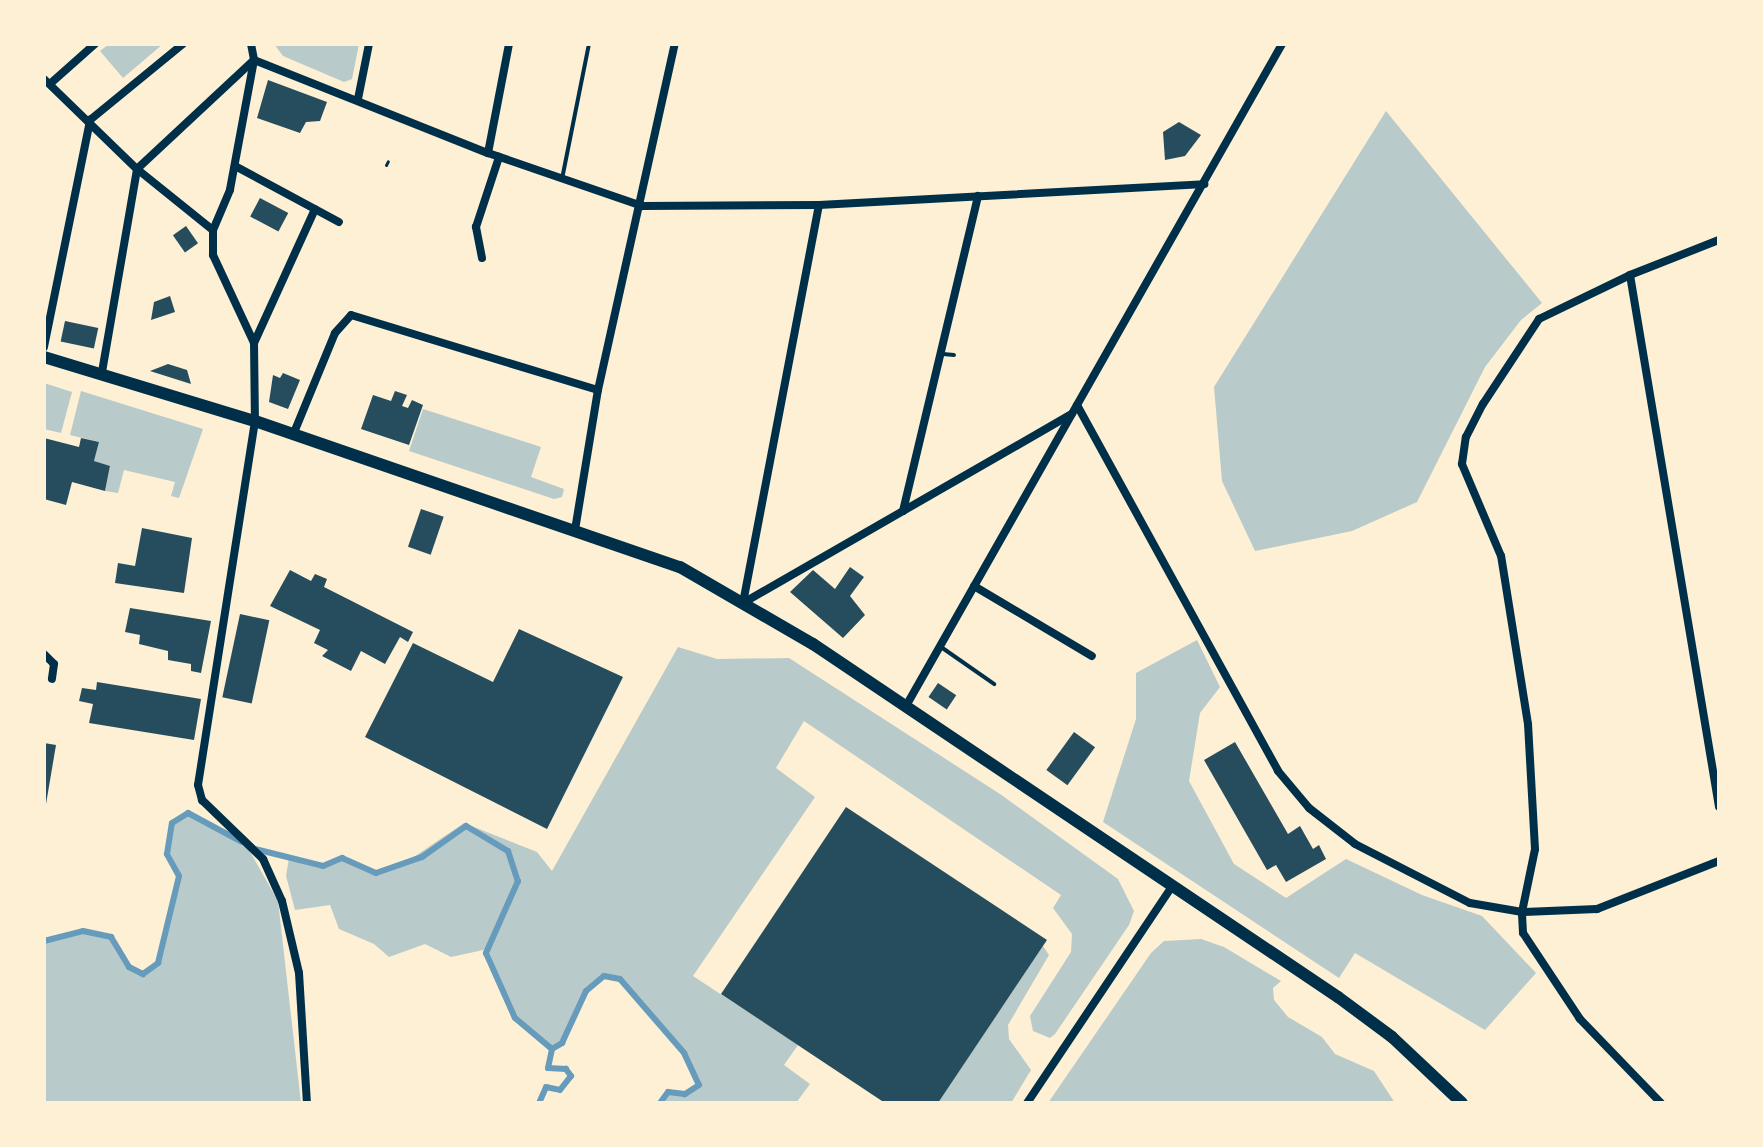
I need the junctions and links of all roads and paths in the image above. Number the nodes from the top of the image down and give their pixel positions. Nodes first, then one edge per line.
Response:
1 (95, 44) edge
2 (183, 44) edge
3 (251, 44) edge
4 (369, 44) edge
5 (509, 44) edge
6 (589, 44) edge
7 (675, 44) edge
8 (1282, 44) edge
9 (254, 60) junction
10 (47, 81) edge
11 (358, 99) junction
12 (90, 120) junction
13 (488, 153) junction
14 (499, 157) junction
15 (235, 166) junction
16 (137, 169) junction
17 (561, 181) junction
18 (1204, 184) junction
19 (978, 196) junction
20 (819, 205) junction
21 (642, 206) junction
22 (315, 209) junction
23 (339, 222) dead end
24 (213, 230) junction
25 (1719, 240) edge
26 (482, 258) dead end
27 (1630, 275) junction
28 (254, 343) junction
29 (44, 347) edge
30 (940, 353) junction
31 (954, 355) dead end
32 (44, 357) edge
33 (102, 372) junction
34 (598, 390) junction
35 (1075, 410) junction
36 (255, 421) junction
37 (293, 435) junction
38 (903, 511) junction
39 (575, 530) junction
40 (974, 586) junction
41 (743, 603) junction
42 (941, 647) junction
43 (44, 654) edge
44 (1092, 656) dead end
45 (52, 679) dead end
46 (994, 684) dead end
47 (906, 706) junction
48 (1719, 807) edge
49 (1719, 861) edge
50 (1172, 886) junction
51 (1522, 912) junction
52 (307, 1103) edge
53 (1027, 1103) edge
54 (1462, 1103) edge
55 (1661, 1103) edge

1 - 10 street
2 - 12 street
3 - 9 street
4 - 11 street
5 - 13 street
6 - 17 lane
7 - 21 street
8 - 18 street
9 - 11 street
9 - 15 street
9 - 16 street
10 - 12 street
11 - 13 street
12 - 16 street
12 - 29 street
13 - 14 street
14 - 17 street
14 - 26 street
15 - 22 street
15 - 24 street
16 - 24 street
16 - 33 street
17 - 21 street
18 - 19 street
18 - 35 street
19 - 20 street
19 - 30 street
20 - 21 street
20 - 41 street
21 - 34 street
22 - 23 street
22 - 28 street
24 - 28 street
25 - 27 street
27 - 48 street
27 - 51 street
28 - 36 street
30 - 31 lane
30 - 38 street
32 - 33 main road
33 - 36 main road
34 - 37 street
34 - 39 street
35 - 38 street
35 - 40 street
35 - 51 street
36 - 37 main road
36 - 52 street
37 - 39 main road
38 - 41 street
39 - 41 main road
40 - 42 street
40 - 44 street
41 - 47 main road
42 - 46 lane
42 - 47 street
43 - 45 street
47 - 50 main road
49 - 51 street
50 - 53 street
50 - 54 main road
51 - 55 street

